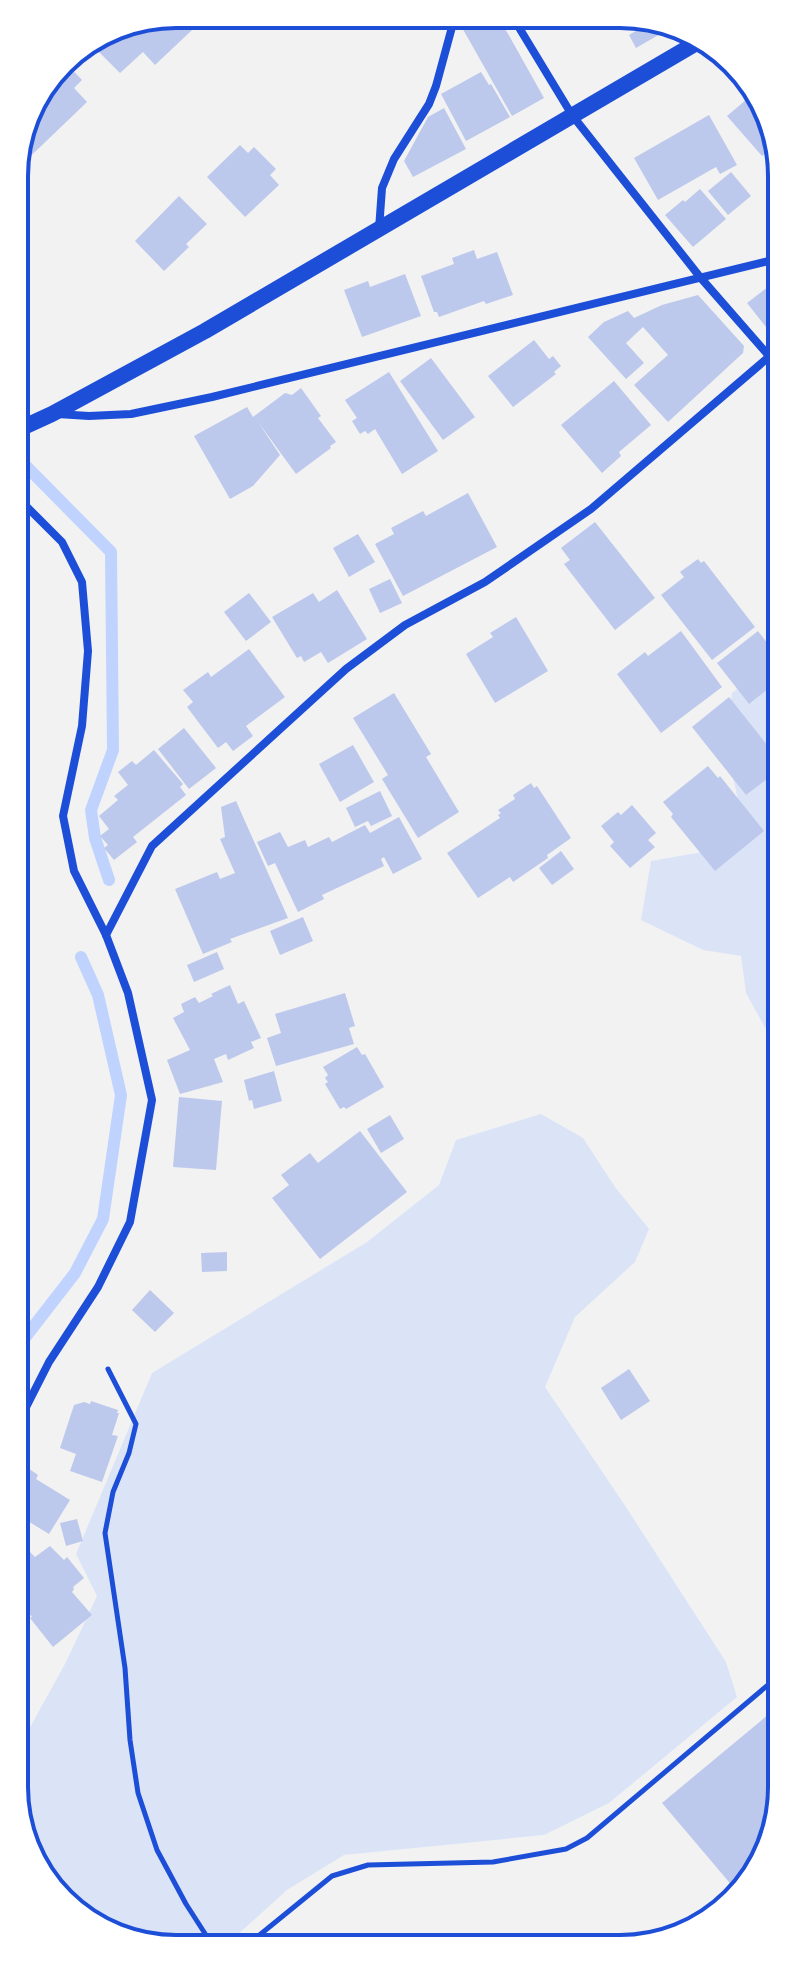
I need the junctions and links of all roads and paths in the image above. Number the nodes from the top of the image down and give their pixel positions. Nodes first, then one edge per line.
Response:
1 (452, 28) edge
2 (519, 28) edge
3 (691, 46) edge
4 (572, 115) junction
5 (379, 229) junction
6 (768, 261) edge
7 (700, 277) junction
8 (768, 348) edge
9 (768, 357) edge
10 (52, 414) junction
11 (28, 425) edge
12 (28, 508) edge
13 (106, 935) junction
14 (108, 1369) dead end
15 (28, 1403) edge
16 (768, 1685) edge
17 (206, 1935) edge
18 (260, 1935) edge

1 - 5 street
2 - 4 street
3 - 4 main road
4 - 5 main road
4 - 7 street
5 - 10 main road
6 - 7 street
7 - 8 street
7 - 10 street
9 - 13 street
10 - 11 main road
12 - 13 street
13 - 15 street
14 - 17 path
16 - 18 path

